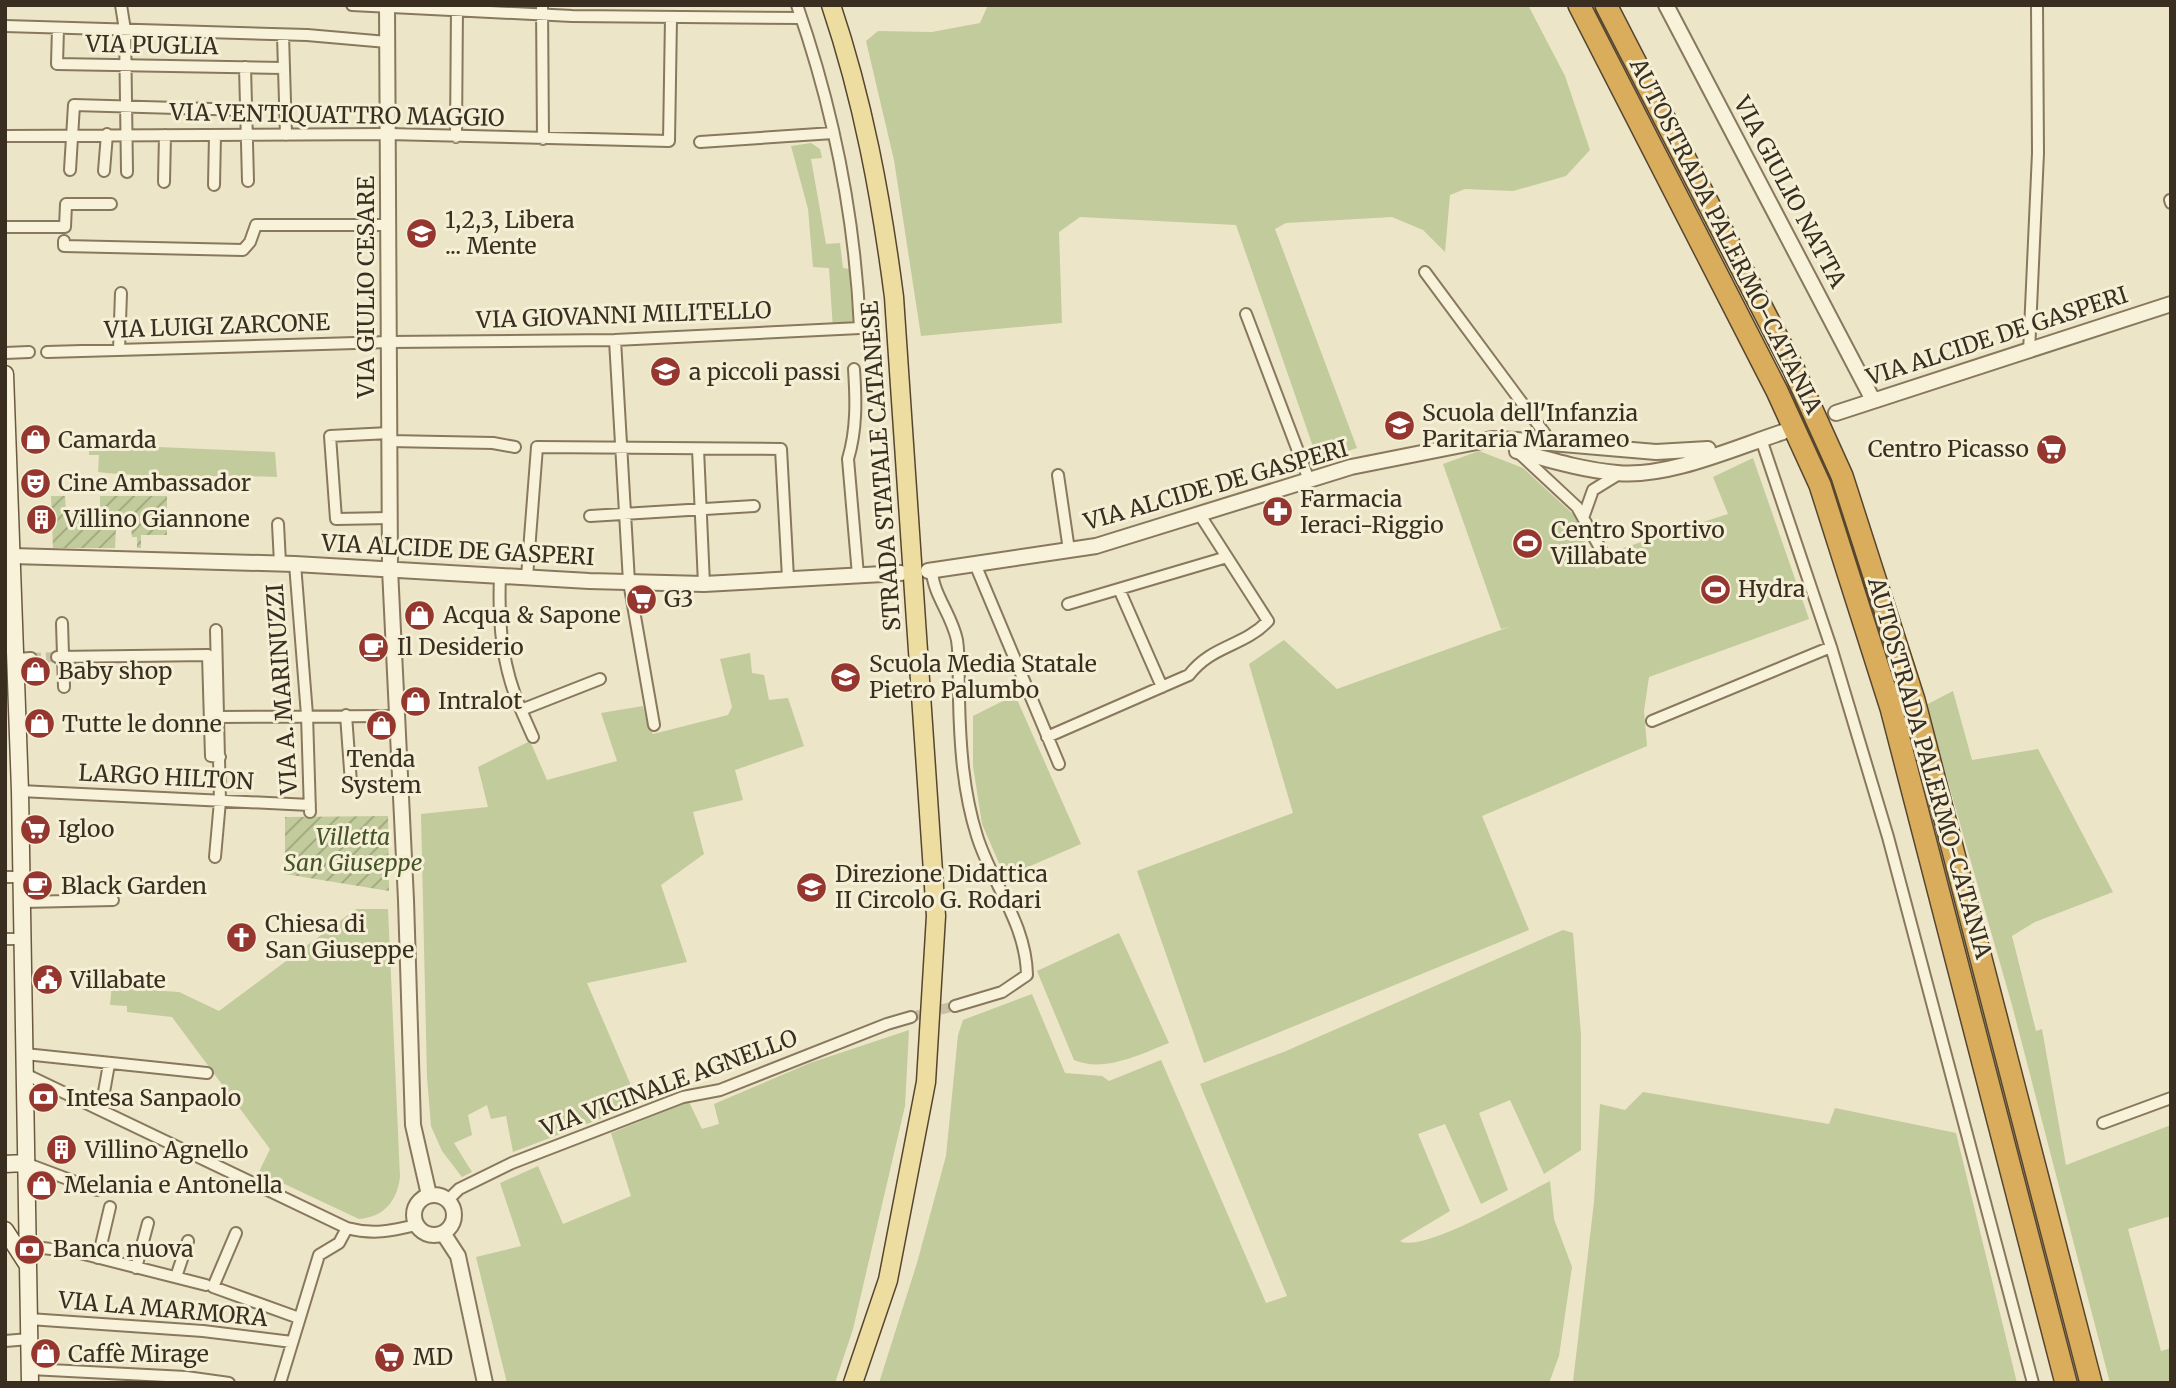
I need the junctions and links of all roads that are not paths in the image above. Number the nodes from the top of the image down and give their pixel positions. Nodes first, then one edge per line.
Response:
1 (121, 5) edge
2 (352, 5) edge
3 (797, 5) edge
4 (831, 5) edge
5 (1579, 5) edge
6 (1606, 5) edge
7 (1666, 5) edge
8 (2037, 5) edge
9 (387, 7) edge
10 (457, 8) edge
11 (542, 10) edge
12 (624, 11) edge
13 (671, 18) junction
14 (801, 18) junction
15 (5, 26) edge
16 (58, 28) junction
17 (125, 30) junction
18 (283, 35) junction
19 (387, 42) junction
20 (126, 65) junction
21 (245, 68) junction
22 (284, 68) junction
23 (127, 106) junction
24 (246, 110) junction
25 (127, 133) junction
26 (833, 133) junction
27 (107, 134) junction
28 (388, 134) junction
29 (73, 135) junction
30 (165, 135) junction
31 (215, 135) junction
32 (246, 135) junction
33 (286, 135) junction
34 (5, 136) edge
35 (456, 137) junction
36 (543, 139) junction
37 (700, 142) dead end
38 (70, 170) dead end
39 (104, 171) dead end
40 (127, 172) dead end
41 (248, 181) dead end
42 (164, 182) dead end
43 (214, 185) dead end
44 (111, 204) dead end
45 (388, 225) junction
46 (5, 227) edge
47 (64, 236) junction
48 (1425, 272) dead end
49 (121, 293) dead end
50 (2171, 304) edge
51 (1246, 313) dead end
52 (615, 340) junction
53 (389, 342) junction
54 (119, 349) junction
55 (29, 352) dead end
56 (47, 352) dead end
57 (2029, 352) junction
58 (5, 353) edge
59 (855, 369) dead end
60 (5, 374) edge
61 (5, 382) edge
62 (1873, 400) junction
63 (1836, 413) dead end
64 (1783, 432) dead end
65 (389, 437) junction
66 (1762, 439) junction
67 (1551, 442) junction
68 (1517, 445) junction
69 (1578, 445) junction
70 (1740, 446) junction
71 (515, 447) dead end
72 (698, 449) junction
73 (622, 450) junction
74 (1623, 450) junction
75 (1575, 467) junction
76 (1619, 474) junction
77 (1058, 475) dead end
78 (1309, 480) junction
79 (8, 503) edge
80 (754, 506) dead end
81 (701, 509) junction
82 (625, 513) junction
83 (1200, 515) junction
84 (590, 516) dead end
85 (390, 518) junction
86 (1583, 518) junction
87 (278, 524) dead end
88 (1069, 550) junction
89 (1604, 555) dead end
90 (12, 556) junction
91 (1227, 556) junction
92 (280, 563) junction
93 (295, 564) junction
94 (975, 564) junction
95 (390, 569) junction
96 (930, 571) joint
97 (901, 573) dead end
98 (859, 575) junction
99 (500, 576) junction
100 (527, 578) junction
101 (788, 578) junction
102 (629, 582) junction
103 (704, 584) junction
104 (1119, 589) junction
105 (1068, 604) dead end
106 (62, 623) dead end
107 (216, 630) dead end
108 (1831, 647) junction
109 (60, 657) junction
110 (600, 679) dead end
111 (64, 687) dead end
112 (1162, 687) junction
113 (521, 710) junction
114 (307, 715) junction
115 (346, 715) junction
116 (396, 716) junction
117 (219, 717) junction
118 (1652, 721) dead end
119 (654, 725) dead end
120 (533, 737) dead end
121 (1047, 737) junction
122 (220, 757) junction
123 (1059, 764) dead end
124 (351, 783) dead end
125 (20, 791) junction
126 (220, 801) junction
127 (310, 809) joint
128 (215, 858) dead end
129 (5, 877) edge
130 (22, 877) junction
131 (113, 900) dead end
132 (23, 902) junction
133 (5, 939) edge
134 (24, 939) junction
135 (955, 1006) tunnel mouth
136 (911, 1017) tunnel mouth
137 (25, 1054) junction
138 (109, 1064) junction
139 (206, 1073) dead end
140 (25, 1074) junction
141 (2171, 1098) edge
142 (102, 1109) junction
143 (2103, 1124) dead end
144 (25, 1163) junction
145 (5, 1164) edge
146 (97, 1190) dead end
147 (429, 1195) junction
148 (448, 1200) junction
149 (110, 1207) dead end
150 (148, 1223) dead end
151 (416, 1224) junction
152 (347, 1228) junction
153 (5, 1230) edge
154 (236, 1233) dead end
155 (443, 1233) junction
156 (188, 1241) dead end
157 (26, 1246) junction
158 (98, 1258) junction
159 (27, 1264) junction
160 (136, 1268) junction
161 (176, 1277) junction
162 (206, 1285) dead end
163 (299, 1318) junction
164 (29, 1319) junction
165 (29, 1339) junction
166 (5, 1341) edge
167 (292, 1342) junction
168 (30, 1376) edge
169 (229, 1383) edge
170 (280, 1383) edge
171 (485, 1383) edge
172 (853, 1383) edge
173 (2033, 1383) edge
174 (2066, 1383) edge
175 (2091, 1383) edge

1 - 17 street
2 - 9 street
3 - 14 street
4 - 172 main road, STRADA STATALE CATANESE
5 - 174 highway, AUTOSTRADA PALERMO-CATANIA
6 - 175 highway, AUTOSTRADA PALERMO-CATANIA
7 - 62 street, VIA GIULIO NATTA
8 - 57 street
9 - 10 street
9 - 19 street, VIA GIULIO CESARE
10 - 11 street
10 - 35 street
11 - 12 street
11 - 36 street
12 - 13 street
13 - 14 street
13 - 36 street, VIA VENTIQUATTRO MAGGIO
14 - 26 street
15 - 16 street
16 - 17 street
16 - 20 street, VIA PUGLIA
17 - 18 street
17 - 20 street
18 - 19 street
18 - 22 street
19 - 28 street, VIA GIULIO CESARE
20 - 21 street, VIA PUGLIA
20 - 23 street
21 - 22 street, VIA PUGLIA
21 - 24 street
22 - 33 street
23 - 24 street
23 - 25 street
23 - 29 street
24 - 32 street
25 - 27 street, VIA VENTIQUATTRO MAGGIO
25 - 30 street, VIA VENTIQUATTRO MAGGIO
25 - 40 street
26 - 37 street
26 - 52 street, VIA GIOVANNI MILITELLO
27 - 29 street, VIA VENTIQUATTRO MAGGIO
27 - 39 street
28 - 33 street, VIA VENTIQUATTRO MAGGIO
28 - 35 street, VIA VENTIQUATTRO MAGGIO
28 - 45 street, VIA GIULIO CESARE
29 - 34 street, VIA VENTIQUATTRO MAGGIO
29 - 38 street
30 - 31 street, VIA VENTIQUATTRO MAGGIO
30 - 42 street
31 - 32 street, VIA VENTIQUATTRO MAGGIO
31 - 43 street
32 - 33 street, VIA VENTIQUATTRO MAGGIO
32 - 41 street
35 - 36 street, VIA VENTIQUATTRO MAGGIO
44 - 47 street
45 - 47 street
45 - 53 street, VIA GIULIO CESARE
46 - 47 street
48 - 67 street
49 - 54 street
50 - 57 street, VIA ALCIDE DE GASPERI
51 - 78 street
52 - 53 street, VIA GIOVANNI MILITELLO
52 - 73 street
53 - 54 street, VIA LUIGI ZARCONE
53 - 65 street, VIA GIULIO CESARE
54 - 56 street, VIA LUIGI ZARCONE
55 - 58 street
57 - 62 street, VIA ALCIDE DE GASPERI
59 - 98 street
60 - 61 main road
61 - 79 main road
62 - 63 street, VIA ALCIDE DE GASPERI
64 - 66 street, VIA ALCIDE DE GASPERI
65 - 71 street
65 - 85 street, VIA GIULIO CESARE
65 - 85 street
66 - 70 street, VIA ALCIDE DE GASPERI
66 - 108 street
67 - 68 street, VIA ALCIDE DE GASPERI
67 - 69 street, VIA ALCIDE DE GASPERI
68 - 75 street, VIA ALCIDE DE GASPERI
68 - 78 street, VIA ALCIDE DE GASPERI
68 - 86 street
69 - 74 street, VIA ALCIDE DE GASPERI
69 - 75 street
70 - 74 street, VIA ALCIDE DE GASPERI
70 - 76 street, VIA ALCIDE DE GASPERI
72 - 73 street
72 - 81 street
72 - 101 street
73 - 82 street
73 - 100 street
74 - 76 street
75 - 76 street, VIA ALCIDE DE GASPERI
76 - 86 street
77 - 88 street
78 - 83 street, VIA ALCIDE DE GASPERI
79 - 90 main road
80 - 81 street
81 - 82 street
81 - 103 street
82 - 84 street
82 - 102 street
83 - 88 street, VIA ALCIDE DE GASPERI
83 - 91 street
85 - 95 street, VIA GIULIO CESARE
86 - 89 street
87 - 92 street
88 - 94 street, VIA ALCIDE DE GASPERI
90 - 92 street, VIA ALCIDE DE GASPERI
90 - 125 main road
91 - 104 street
91 - 112 street
92 - 93 street, VIA ALCIDE DE GASPERI
93 - 95 street, VIA ALCIDE DE GASPERI
93 - 114 street, VIA A. MARINUZZI
94 - 96 street, VIA ALCIDE DE GASPERI
94 - 121 street
95 - 99 street, VIA ALCIDE DE GASPERI
95 - 116 street, VIA GIULIO CESARE
96 - 135 street
97 - 98 street, VIA ALCIDE DE GASPERI
98 - 101 street, VIA ALCIDE DE GASPERI
99 - 100 street, VIA ALCIDE DE GASPERI
99 - 113 street
100 - 102 street, VIA ALCIDE DE GASPERI
101 - 103 street, VIA ALCIDE DE GASPERI
102 - 103 street, VIA ALCIDE DE GASPERI
102 - 119 street
104 - 105 street
104 - 112 street
106 - 109 street
107 - 117 street
108 - 118 street
108 - 173 street
109 - 111 street
109 - 122 street
110 - 113 street
112 - 121 street
113 - 120 street
114 - 115 street
114 - 117 street
114 - 127 street, VIA A. MARINUZZI
115 - 116 street
115 - 124 street
116 - 147 street, VIA GIULIO CESARE
117 - 122 street
121 - 123 street
122 - 126 street
125 - 126 street, LARGO HILTON
125 - 130 main road
126 - 127 street, LARGO HILTON
126 - 128 street
129 - 130 street
130 - 132 main road
131 - 132 street
132 - 134 main road
133 - 134 street
134 - 137 main road
136 - 148 street, VIA VICINALE AGNELLO
137 - 138 street
137 - 140 main road
138 - 139 street
138 - 142 street
140 - 142 street
140 - 144 main road
141 - 143 street
142 - 152 street
144 - 145 main road
144 - 146 street
144 - 157 main road
147 - 148 street
147 - 151 street
148 - 155 street
149 - 158 street
150 - 160 street
151 - 152 street
151 - 155 street
152 - 163 street
153 - 159 main road
154 - 163 street
155 - 171 street
156 - 161 street
157 - 158 street
157 - 159 main road
158 - 160 street
159 - 164 main road
160 - 161 street
161 - 162 street
163 - 167 street
164 - 165 main road
164 - 167 street, VIA LA MARMORA
165 - 166 street
165 - 168 main road
167 - 170 street
168 - 169 street

